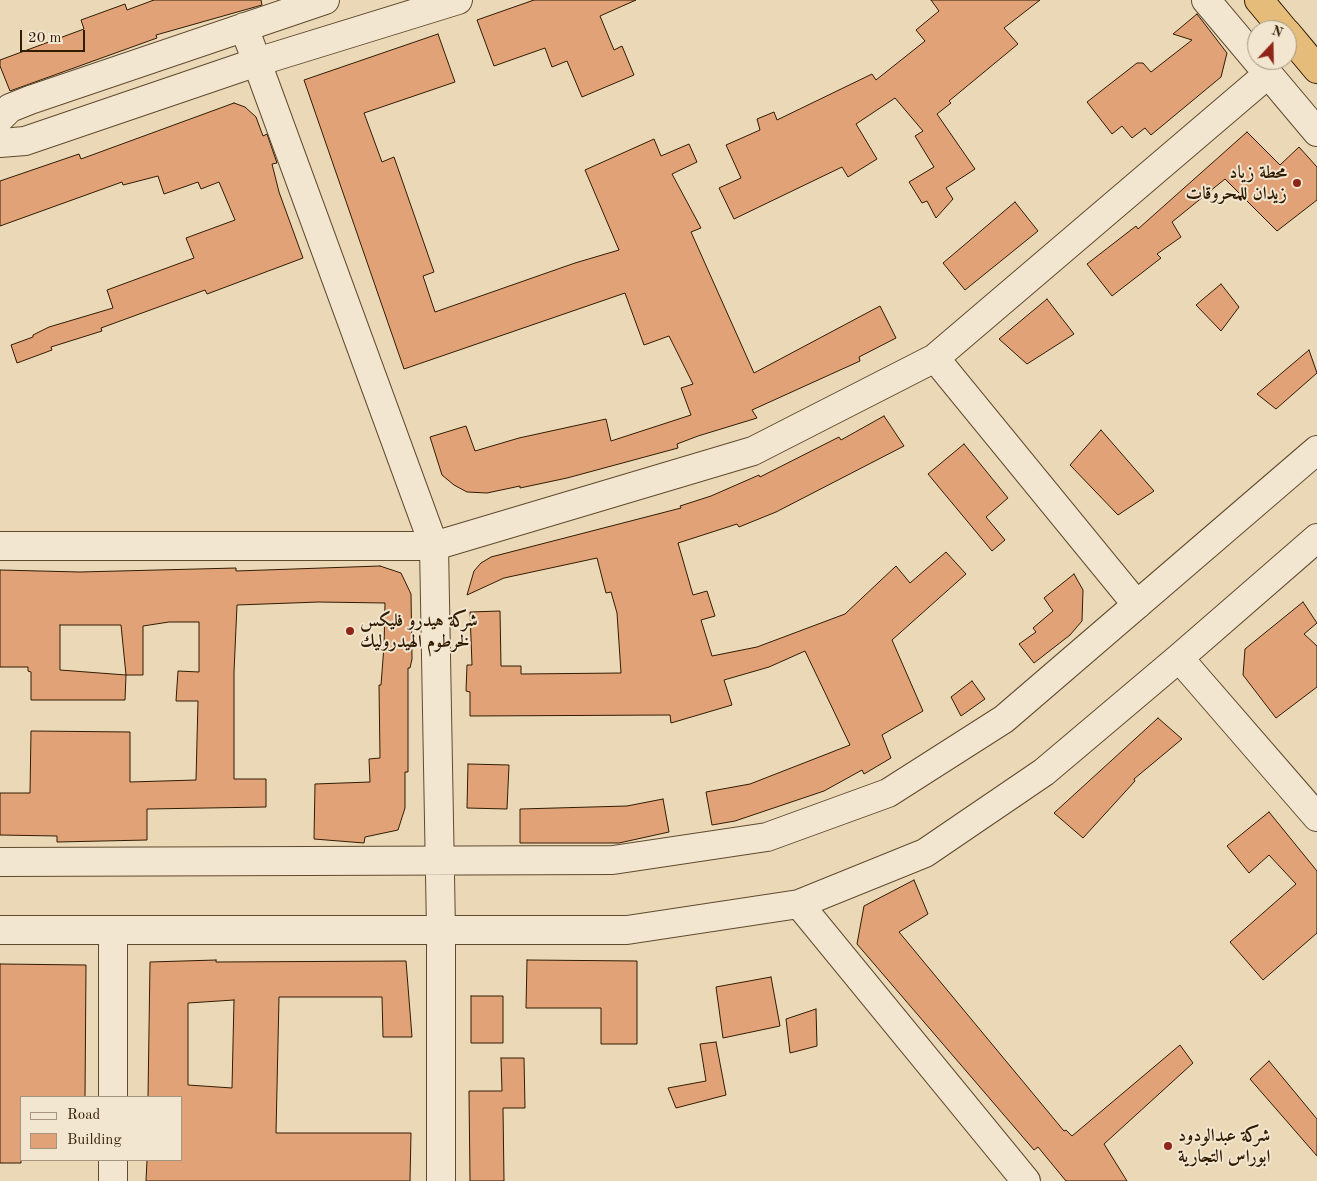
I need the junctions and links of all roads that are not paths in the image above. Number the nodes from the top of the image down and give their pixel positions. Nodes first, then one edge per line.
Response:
1 (325, 0) edge
2 (458, 0) edge
3 (1206, 0) edge
4 (1259, 0) edge
5 (1276, 20) edge
6 (244, 28) junction
7 (1297, 45) edge
8 (257, 62) junction
9 (1317, 69) edge
10 (1268, 74) junction
11 (0, 118) edge
12 (1317, 132) edge
13 (0, 144) edge
14 (935, 358) junction
15 (1317, 450) edge
16 (1317, 538) edge
17 (0, 546) edge
18 (434, 546) junction
19 (1137, 605) junction
20 (1180, 658) junction
21 (1317, 817) edge
22 (440, 860) junction
23 (0, 862) edge
24 (799, 904) junction
25 (0, 930) edge
26 (113, 930) junction
27 (441, 930) junction
28 (113, 1096) edge
29 (113, 1161) edge
30 (113, 1181) edge
31 (441, 1181) edge
32 (1026, 1181) edge

1 - 6 street
2 - 8 street
3 - 10 street
4 - 5 highway
6 - 8 street
6 - 11 street
7 - 9 highway
8 - 13 street
8 - 18 street
10 - 12 street
10 - 14 street
14 - 18 street
14 - 19 street
15 - 19 street
16 - 20 street
17 - 18 street
18 - 22 street
19 - 22 street
20 - 21 street
20 - 24 street
22 - 23 street
22 - 27 street
24 - 27 street
24 - 32 street
25 - 26 street
26 - 27 street
26 - 28 street
27 - 31 street
29 - 30 street

